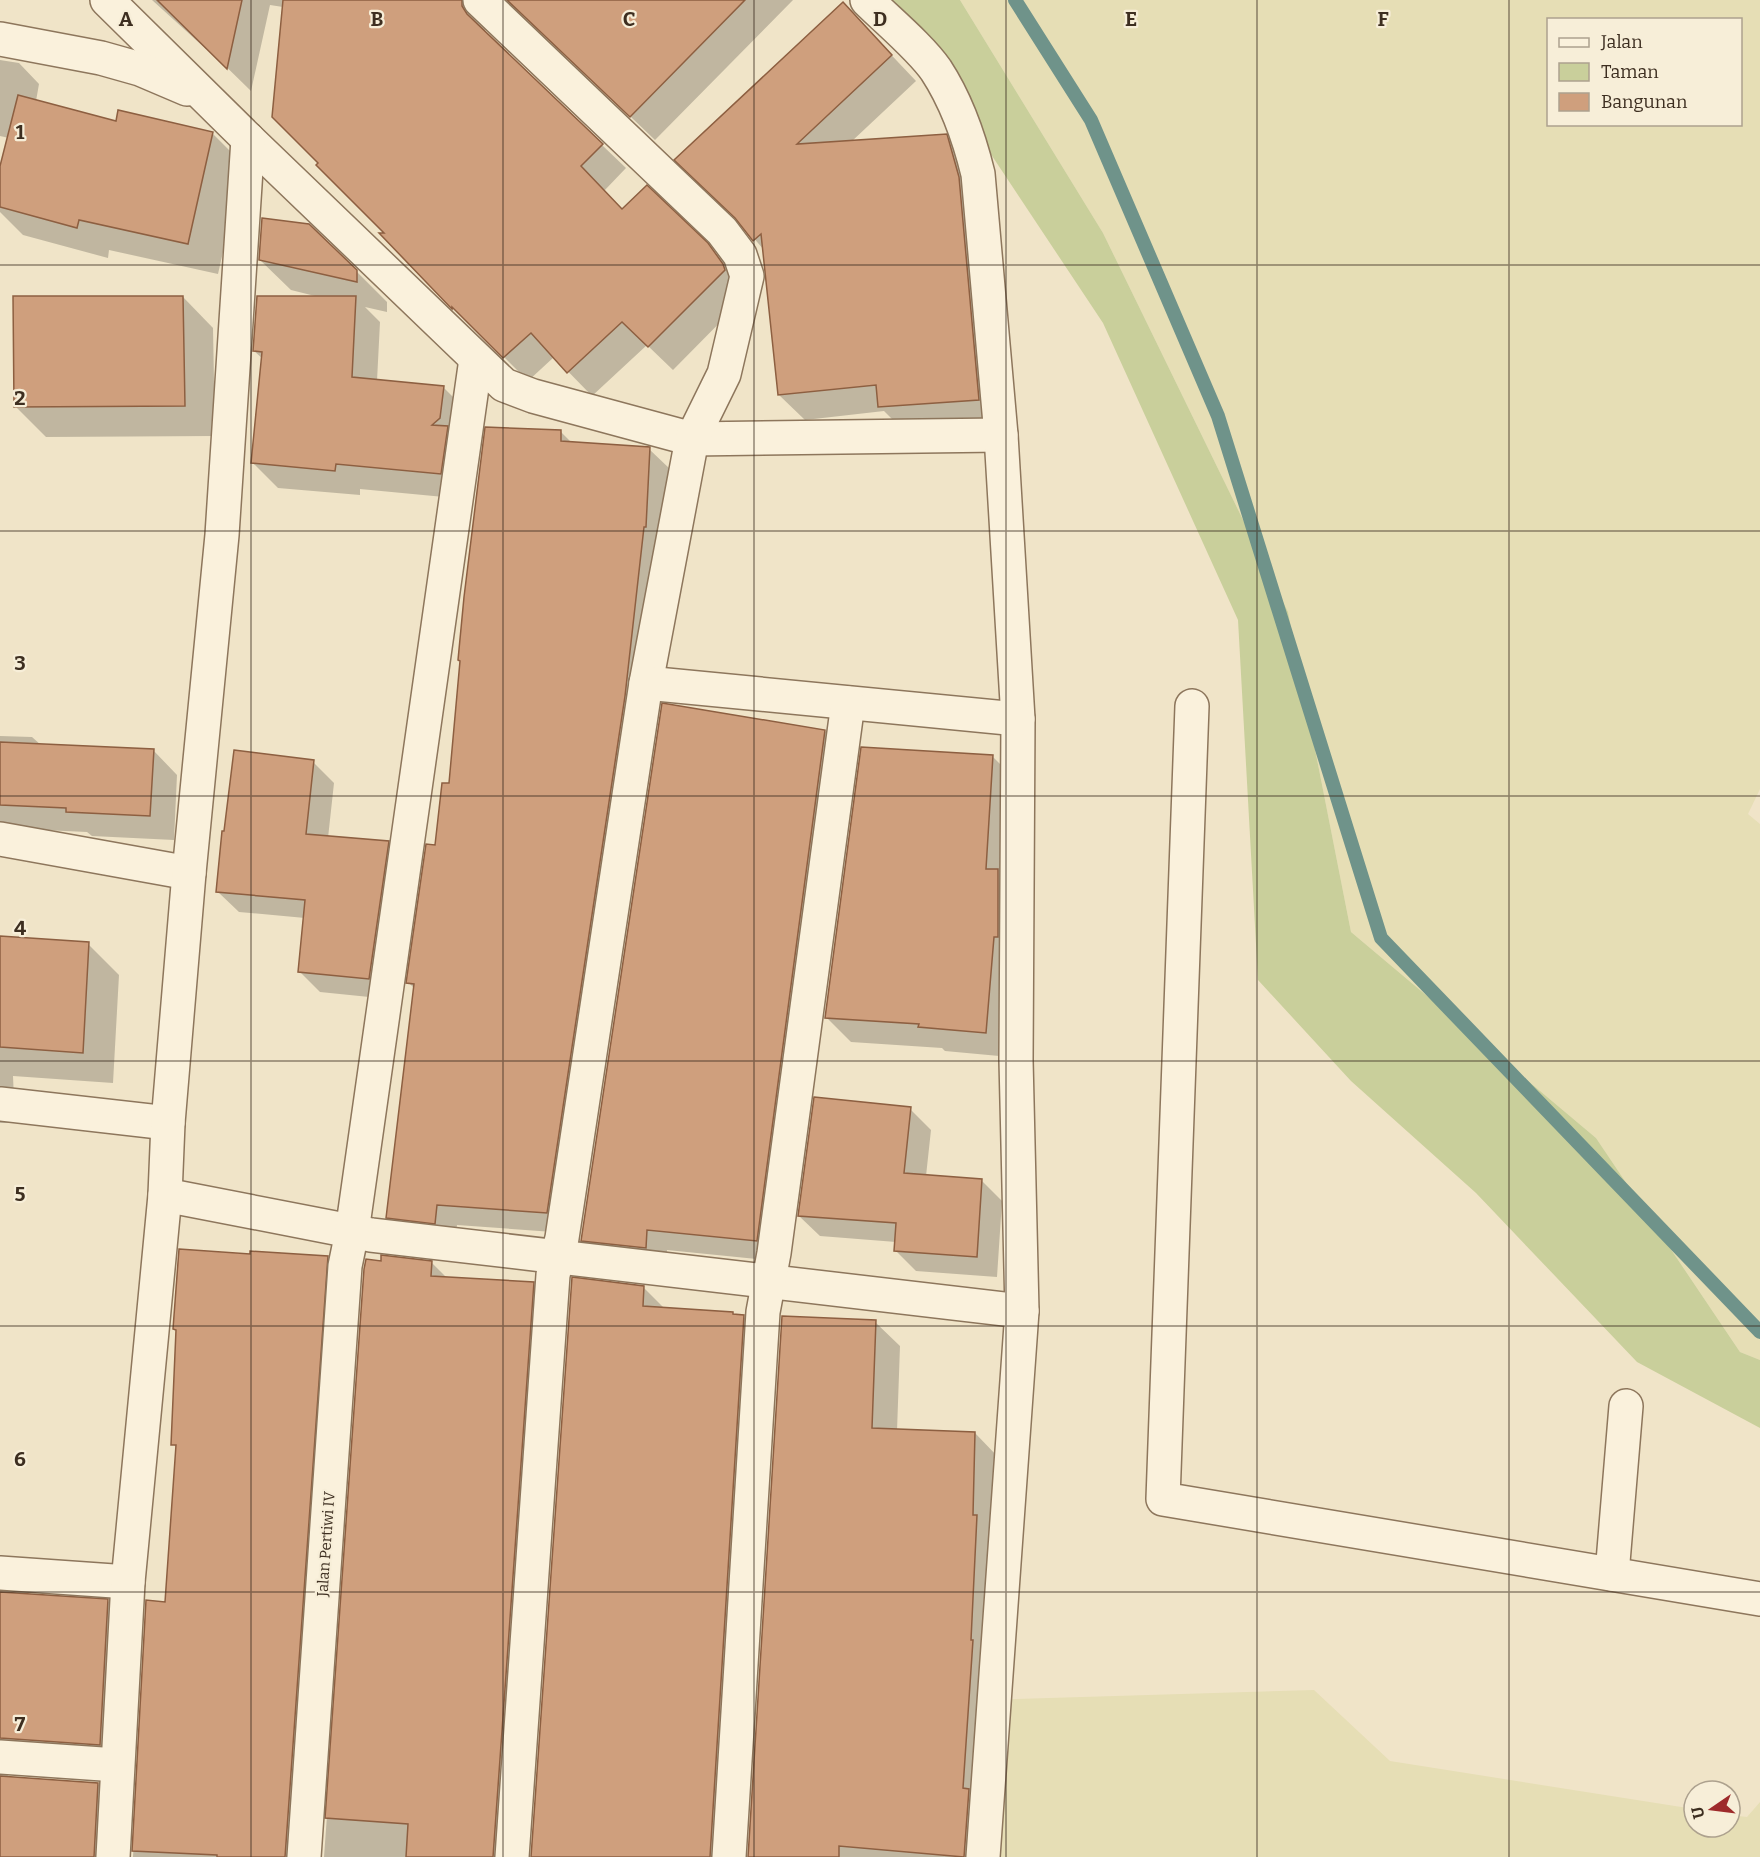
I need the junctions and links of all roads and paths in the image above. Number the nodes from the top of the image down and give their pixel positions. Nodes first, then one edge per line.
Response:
1 (107, 0) edge
2 (480, 0) edge
3 (867, 0) edge
4 (0, 39) edge
5 (205, 96) junction
6 (248, 139) junction
7 (476, 359) junction
8 (1001, 435) junction
9 (692, 439) junction
10 (646, 683) junction
11 (848, 703) junction
12 (1192, 706) dead end
13 (1018, 719) junction
14 (0, 839) edge
15 (189, 873) junction
16 (0, 1104) edge
17 (168, 1123) junction
18 (165, 1195) junction
19 (352, 1232) junction
20 (556, 1256) junction
21 (769, 1282) junction
22 (1022, 1311) junction
23 (1626, 1406) dead end
24 (0, 1573) edge
25 (1611, 1574) junction
26 (128, 1582) junction
27 (1760, 1599) edge
28 (0, 1757) edge
29 (117, 1765) junction
30 (113, 1857) edge
31 (304, 1857) edge
32 (512, 1857) edge
33 (729, 1857) edge
34 (983, 1857) edge

1 - 5 street
2 - 9 street
3 - 8 street
4 - 5 street
5 - 6 street
6 - 7 street
6 - 15 street
7 - 9 street
7 - 19 street, Jalan Pertiwi IV
8 - 9 street
8 - 13 street
9 - 10 street
10 - 11 street
10 - 20 street
11 - 13 street
11 - 21 street
12 - 25 street
13 - 22 street
14 - 15 street
15 - 17 street
16 - 17 street
17 - 18 street
18 - 19 street
18 - 26 street
19 - 20 street
19 - 31 street, Jalan Pertiwi IV
20 - 21 street
20 - 32 street
21 - 22 street
21 - 33 street
22 - 34 street
23 - 25 street
24 - 26 street
25 - 27 street
26 - 29 street
28 - 29 street
29 - 30 street

